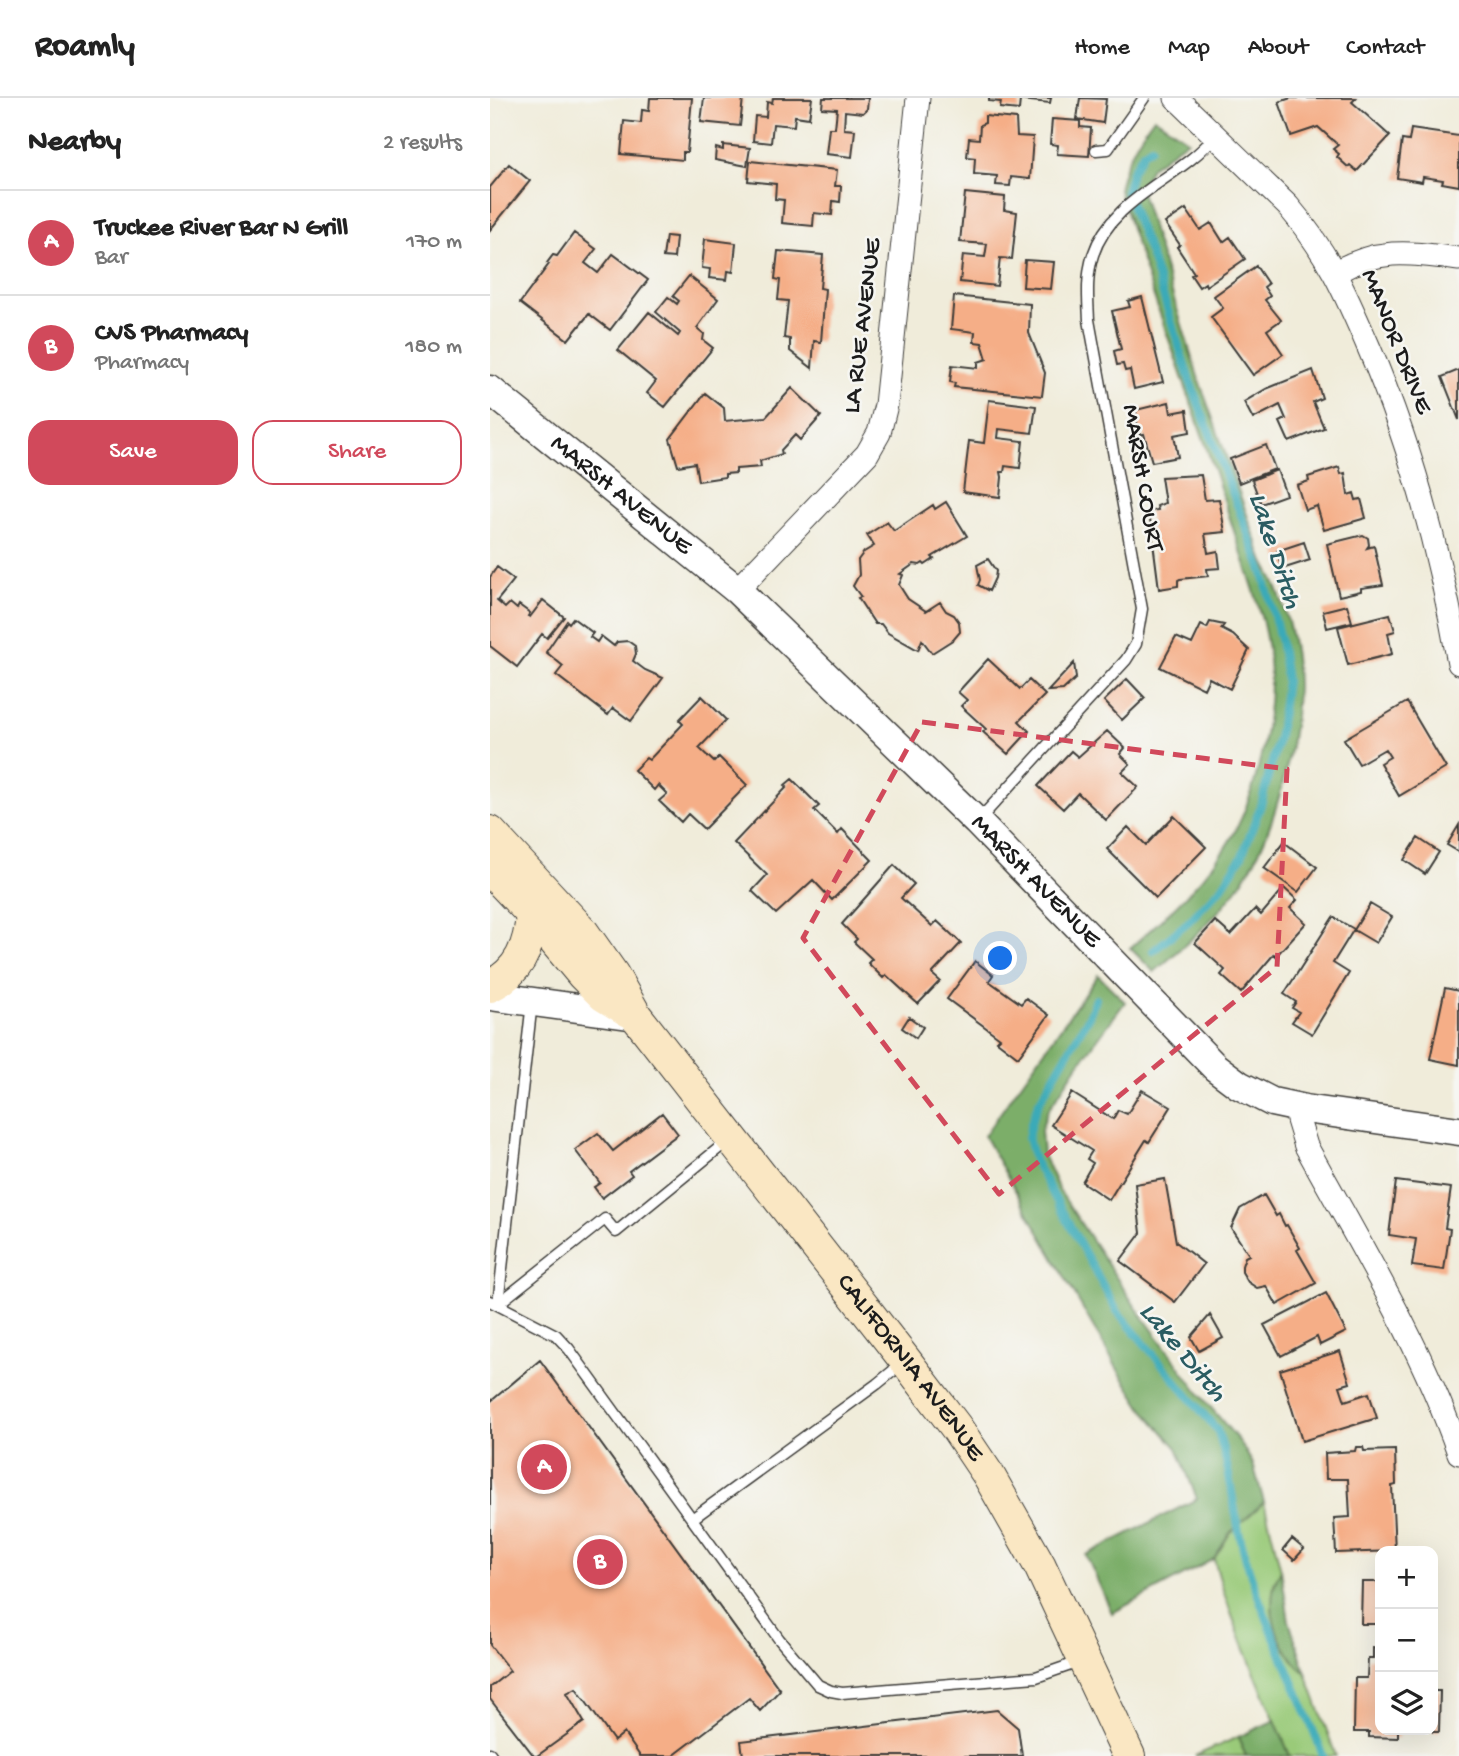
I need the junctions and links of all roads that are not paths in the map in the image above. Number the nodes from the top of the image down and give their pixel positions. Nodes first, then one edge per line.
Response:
1 (918, 98) edge
2 (1144, 98) edge
3 (1176, 98) edge
4 (1215, 136) junction
5 (1096, 149) dead end
6 (1459, 259) edge
7 (1336, 272) junction
8 (490, 390) edge
9 (737, 590) junction
10 (1459, 663) edge
11 (976, 822) junction
12 (490, 832) edge
13 (490, 870) edge
14 (532, 914) junction
15 (490, 986) edge
16 (490, 996) edge
17 (532, 1002) junction
18 (636, 1016) junction
19 (1299, 1108) junction
20 (1459, 1131) edge
21 (732, 1138) junction
22 (494, 1303) edge
23 (905, 1360) junction
24 (1459, 1453) edge
25 (692, 1519) junction
26 (1084, 1660) junction
27 (1129, 1756) edge

1 - 9 street, LA RUE AVENUE
2 - 5 lane
3 - 4 street, MANOR DRIVE
4 - 7 street, MANOR DRIVE
4 - 11 lane, MARSH COURT
6 - 7 street
7 - 10 street, MANOR DRIVE
8 - 9 street, MARSH AVENUE
9 - 11 street, MARSH AVENUE
11 - 19 street, MARSH AVENUE
12 - 18 main road, CALIFORNIA AVENUE
13 - 14 main road, CALIFORNIA AVENUE
14 - 15 main road
14 - 18 main road, CALIFORNIA AVENUE
16 - 17 street
17 - 18 street
17 - 22 lane
18 - 21 main road, CALIFORNIA AVENUE
19 - 20 street, MARSH AVENUE
19 - 24 street
21 - 22 lane
21 - 23 main road, CALIFORNIA AVENUE
22 - 25 lane
23 - 25 lane
23 - 26 main road, CALIFORNIA AVENUE
25 - 26 lane
26 - 27 main road, CALIFORNIA AVENUE

